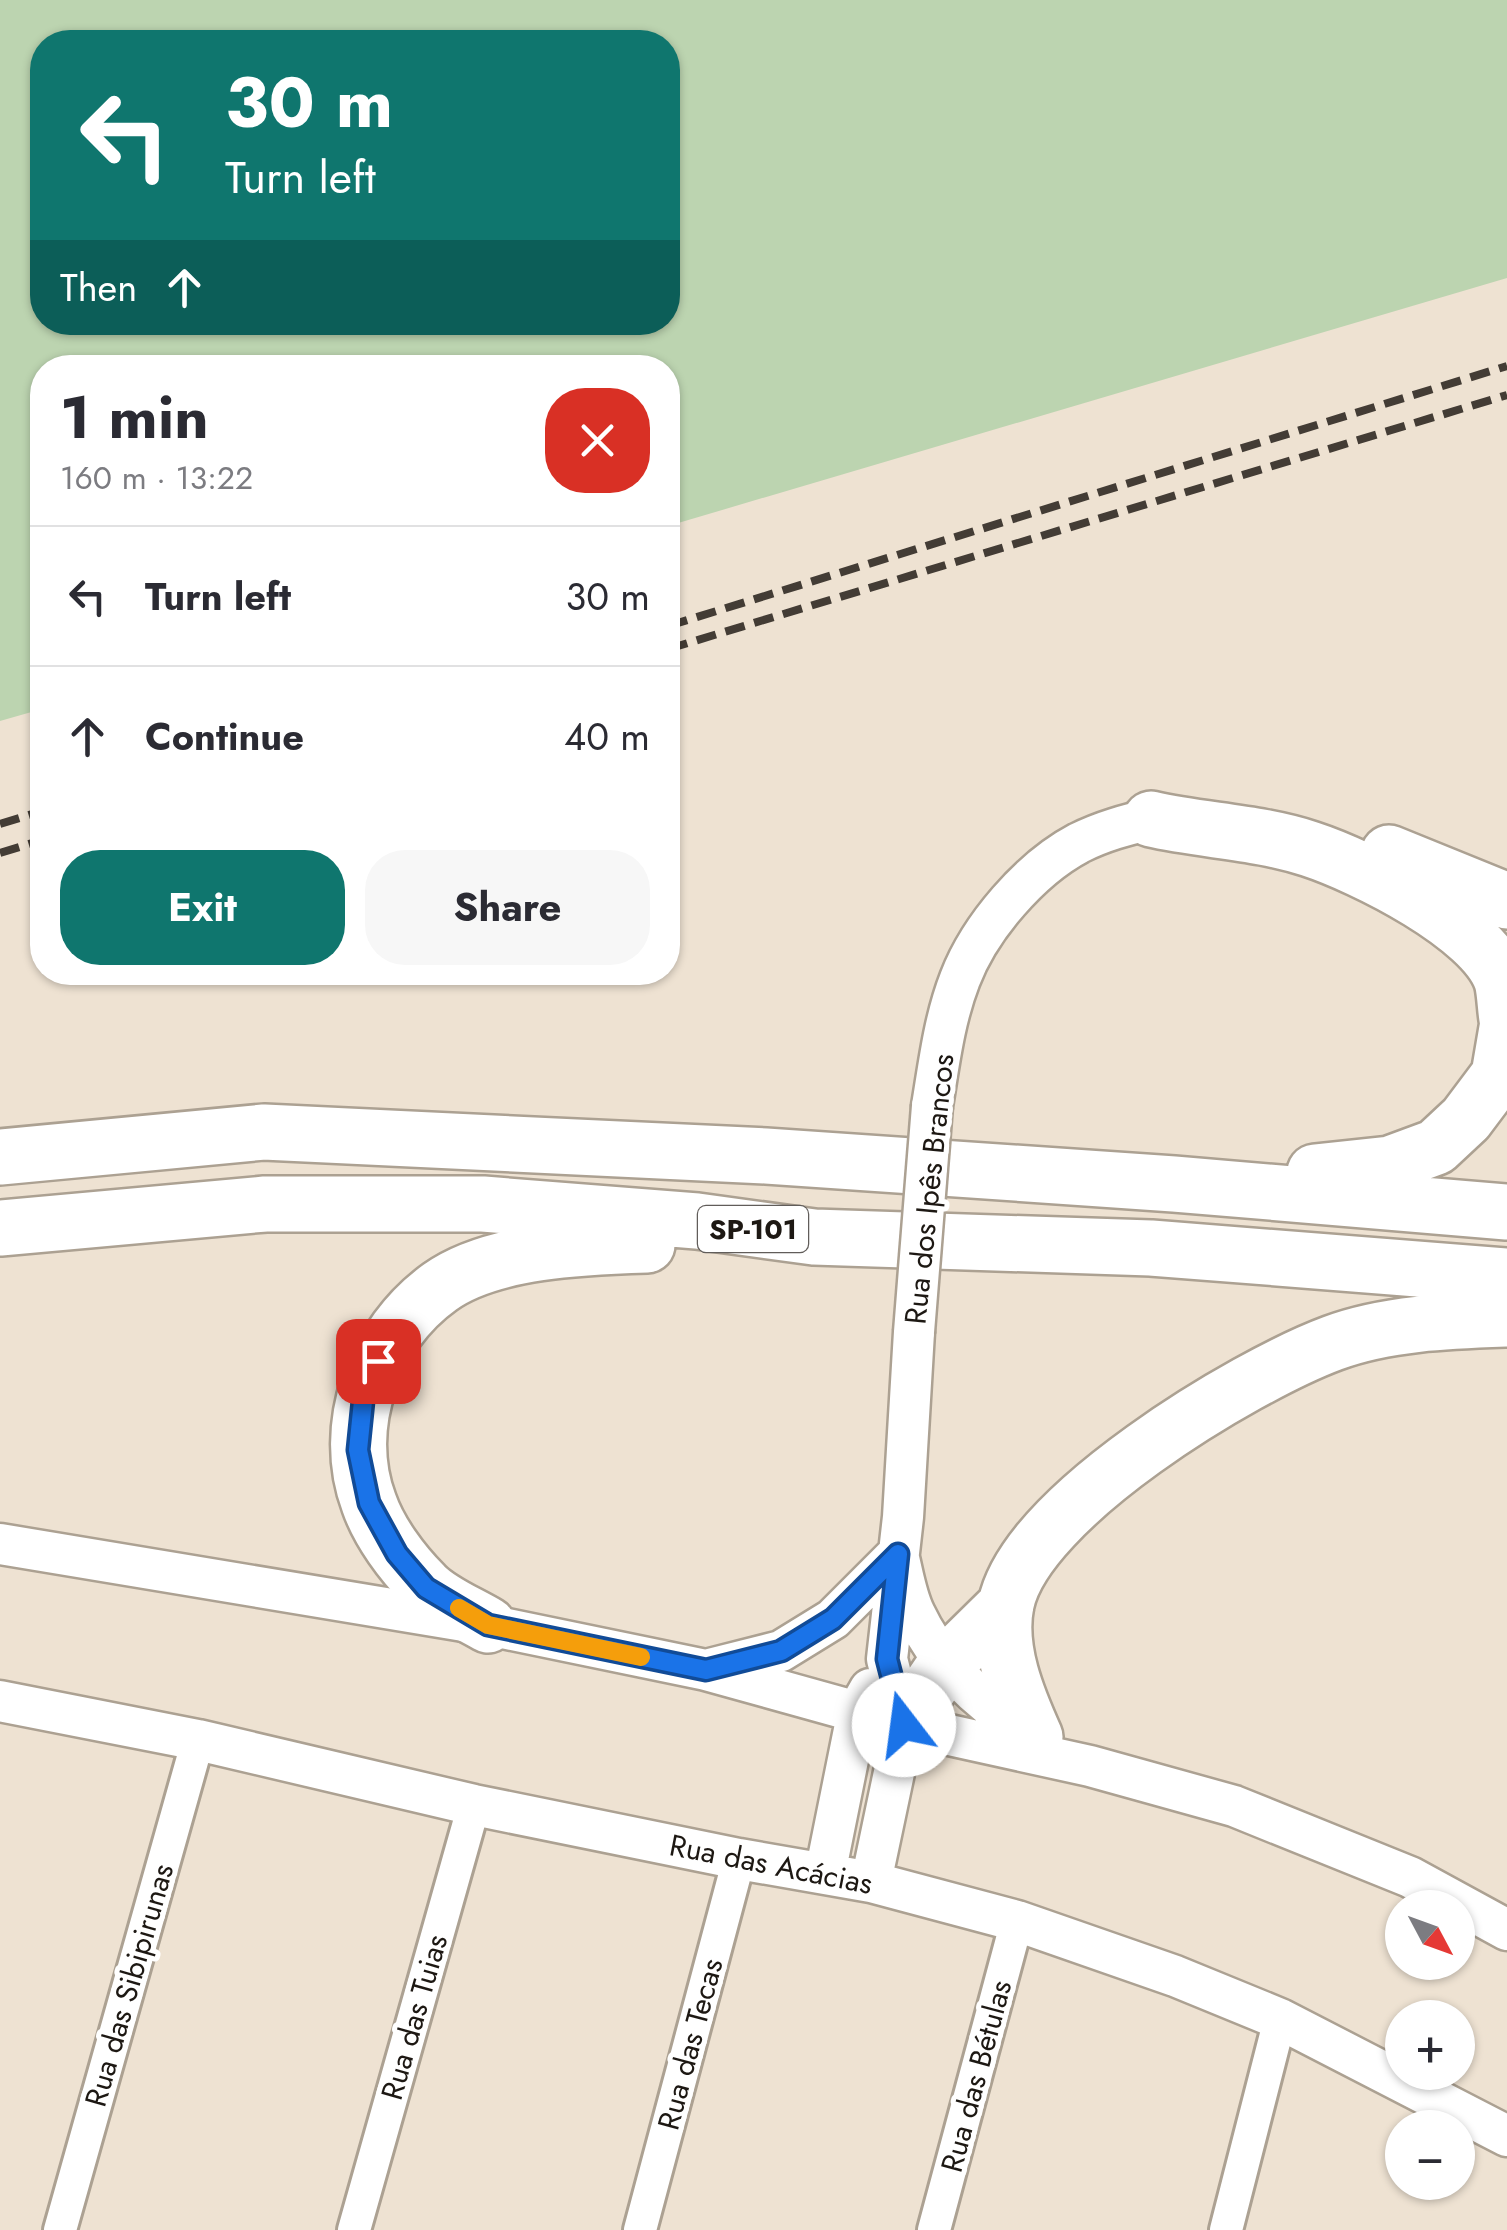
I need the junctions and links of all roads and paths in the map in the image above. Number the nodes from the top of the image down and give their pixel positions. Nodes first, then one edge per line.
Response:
1 (1152, 819) junction
2 (1507, 901) edge
3 (1507, 1019) edge
4 (1507, 1028) edge
5 (0, 1156) edge
6 (1174, 1184) junction
7 (1507, 1212) edge
8 (0, 1228) edge
9 (814, 1237) junction
10 (1507, 1276) edge
11 (1507, 1319) edge
12 (0, 1544) edge
13 (898, 1554) junction
14 (1006, 1604) junction
15 (488, 1625) junction
16 (945, 1666) junction
17 (706, 1670) junction
18 (0, 1701) edge
19 (881, 1718) junction
20 (1035, 1737) junction
21 (198, 1740) junction
22 (1090, 1766) junction
23 (474, 1805) junction
24 (739, 1859) junction
25 (825, 1874) junction
26 (871, 1882) junction
27 (1017, 1922) junction
28 (1507, 1930) edge
29 (1280, 2019) junction
30 (1507, 2136) edge
31 (60, 2230) edge
32 (354, 2230) edge
33 (640, 2230) edge
34 (934, 2230) edge
35 (1226, 2230) edge

1 - 2 highway
1 - 3 highway
1 - 13 street, Rua dos Ipês Brancos, bridge
4 - 6 highway
5 - 6 highway
6 - 7 highway
8 - 9 highway, SP-101
9 - 10 highway, SP-101
9 - 15 highway
11 - 14 highway
12 - 15 street
13 - 16 street
13 - 17 street
13 - 19 street, Rua dos Ipês Brancos
14 - 16 highway
14 - 20 highway
15 - 17 street
16 - 19 highway
16 - 20 street
17 - 19 street
18 - 21 street, Rua das Acácias
19 - 22 street
19 - 25 street, Rua dos Ipês Brancos
19 - 26 street, Rua dos Ipês Brancos
20 - 22 street
21 - 23 street, Rua das Acácias
21 - 31 street, Rua das Sibipirunas
22 - 28 street
23 - 24 street, Rua das Acácias
23 - 32 street, Rua das Tuias
24 - 25 street, Rua das Acácias
24 - 33 street, Rua das Tecas
25 - 26 street, Rua das Acácias
26 - 27 street, Rua das Acácias
27 - 29 street, Rua das Acácias
27 - 34 street, Rua das Bétulas
29 - 30 street, Rua das Acácias
29 - 35 street

